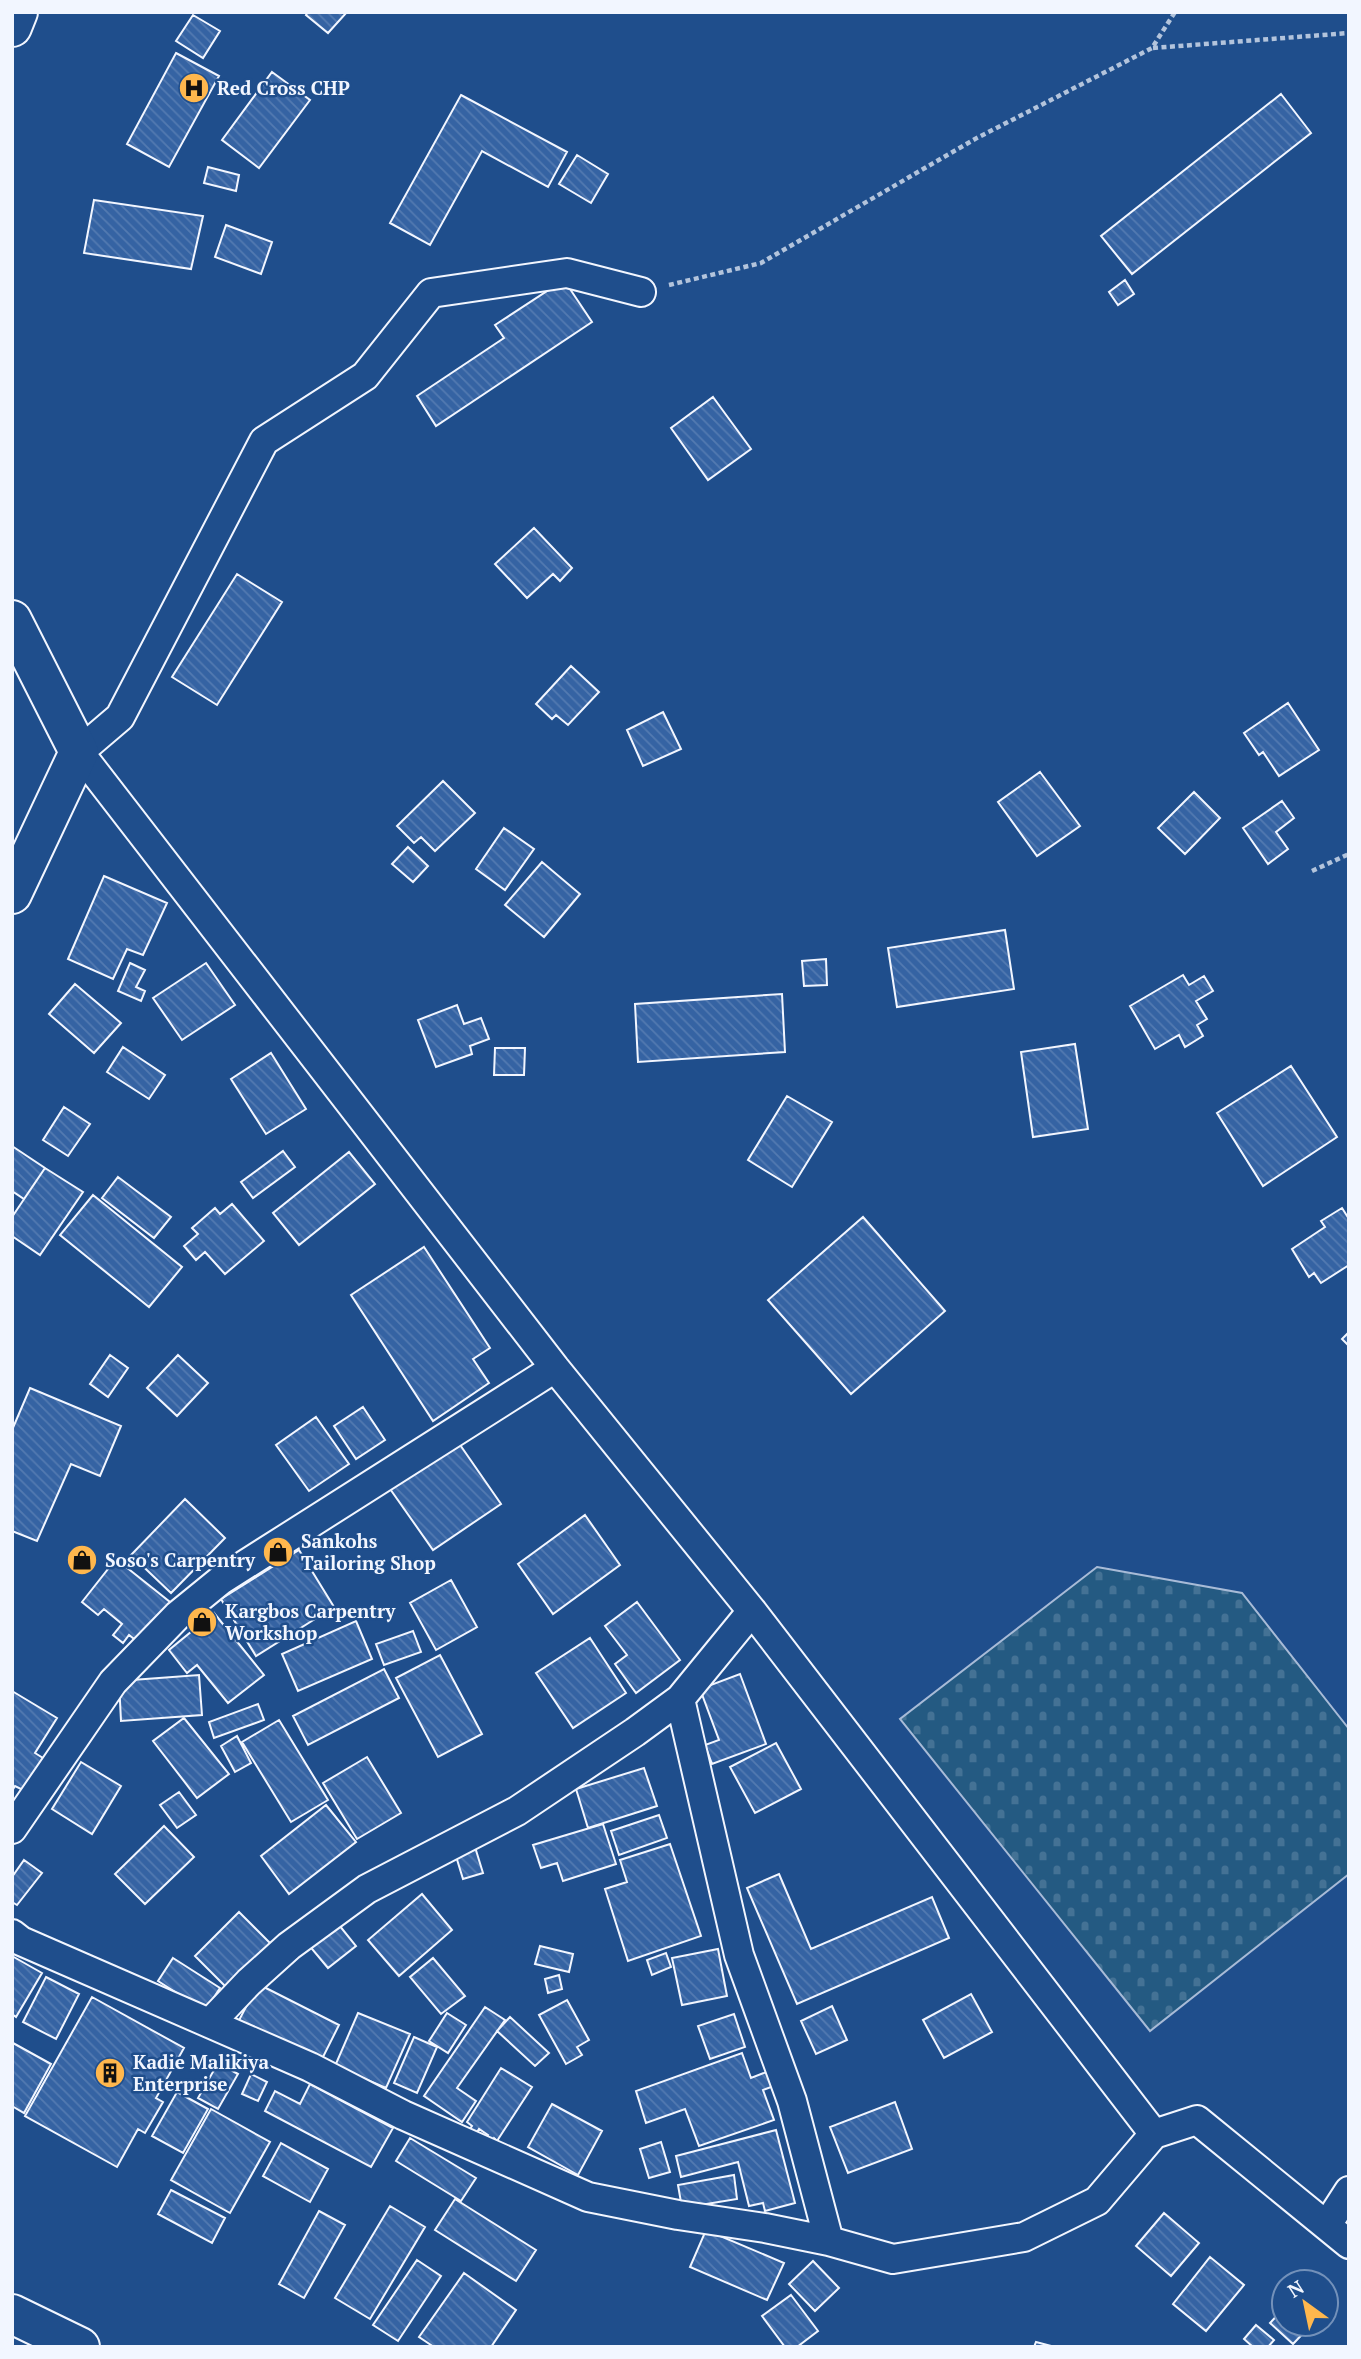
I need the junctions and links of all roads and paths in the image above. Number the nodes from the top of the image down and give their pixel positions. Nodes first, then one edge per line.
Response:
1 (18, 12) edge
2 (1175, 12) edge
3 (12, 27) edge
4 (1349, 33) edge
5 (1152, 48) junction
6 (640, 292) joint
7 (12, 620) edge
8 (79, 752) junction
9 (1349, 854) edge
10 (1312, 871) dead end
11 (12, 894) edge
12 (555, 1368) junction
13 (752, 1611) junction
14 (680, 1699) junction
15 (12, 1829) edge
16 (12, 1934) edge
17 (210, 2023) junction
18 (1154, 2134) junction
19 (1349, 2191) edge
20 (1327, 2225) junction
21 (829, 2241) junction
22 (1349, 2244) edge
23 (12, 2314) edge
24 (80, 2347) edge

1 - 3 main road
2 - 5 path
4 - 5 path
5 - 6 path
6 - 8 street
7 - 8 main road
8 - 11 main road
8 - 12 street
9 - 10 path
12 - 13 street
12 - 15 street
13 - 14 street
13 - 18 street
14 - 17 street
14 - 21 street
16 - 17 street
17 - 21 street
18 - 20 street
18 - 21 street
19 - 20 street
20 - 22 street
23 - 24 main road

